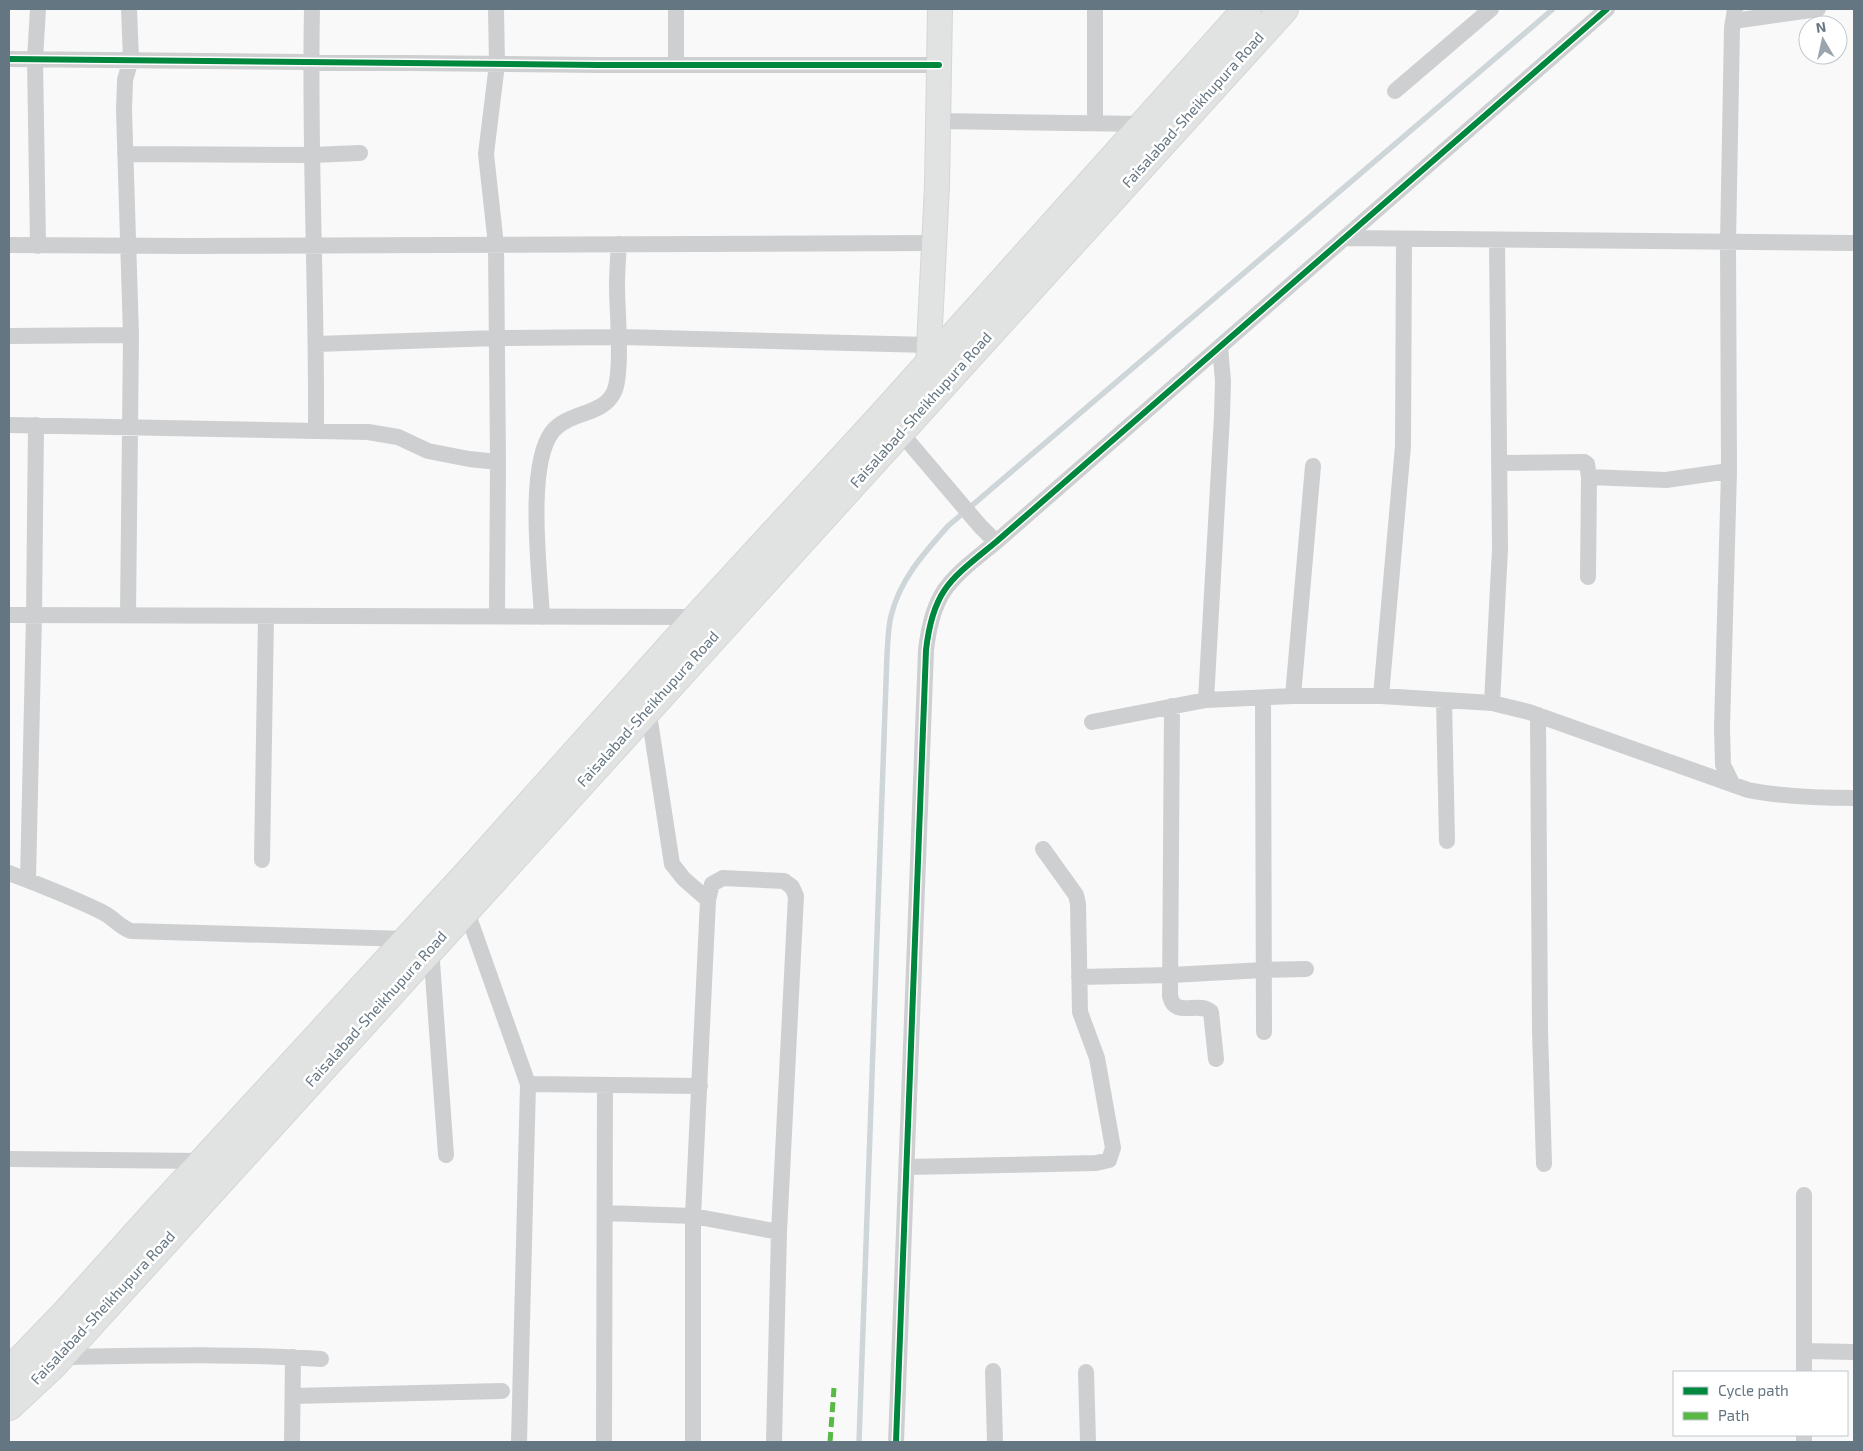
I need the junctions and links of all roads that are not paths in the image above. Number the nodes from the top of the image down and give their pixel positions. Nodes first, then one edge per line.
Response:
1 (38, 9) edge
2 (129, 9) edge
3 (312, 9) edge
4 (496, 9) edge
5 (676, 9) edge
6 (940, 9) edge
7 (1095, 9) edge
8 (1247, 9) edge
9 (1284, 9) edge
10 (1491, 9) edge
11 (1607, 9) edge
12 (1818, 9) edge
13 (1734, 15) edge
14 (9, 59) edge
15 (35, 59) junction
16 (130, 60) junction
17 (311, 61) junction
18 (497, 64) junction
19 (676, 65) junction
20 (939, 65) junction
21 (1395, 91) dead end
22 (938, 121) junction
23 (1094, 123) junction
24 (1144, 124) junction
25 (360, 153) dead end
26 (125, 154) junction
27 (312, 155) junction
28 (1344, 238) junction
29 (1404, 239) junction
30 (1497, 240) junction
31 (1728, 242) junction
32 (934, 243) junction
33 (1854, 243) edge
34 (619, 244) junction
35 (496, 245) junction
36 (9, 246) edge
37 (38, 246) junction
38 (128, 246) junction
39 (312, 246) junction
40 (131, 335) junction
41 (9, 336) edge
42 (618, 337) junction
43 (496, 338) junction
44 (316, 344) junction
45 (1220, 347) junction
46 (928, 355) junction
47 (892, 423) junction
48 (9, 425) edge
49 (36, 425) junction
50 (129, 427) junction
51 (316, 431) junction
52 (498, 462) junction
53 (1500, 463) junction
54 (1313, 466) dead end
55 (1729, 471) junction
56 (1588, 477) junction
57 (996, 542) junction
58 (1588, 577) dead end
59 (9, 615) edge
60 (34, 615) junction
61 (128, 615) junction
62 (266, 616) junction
63 (497, 616) junction
64 (542, 616) junction
65 (698, 617) junction
66 (1293, 696) junction
67 (1381, 696) junction
68 (1263, 698) junction
69 (1206, 700) junction
70 (1444, 700) junction
71 (1492, 703) junction
72 (1172, 706) junction
73 (648, 708) junction
74 (1538, 716) junction
75 (1092, 722) dead end
76 (1733, 785) junction
77 (1854, 798) edge
78 (1447, 841) dead end
79 (1043, 849) dead end
80 (262, 860) dead end
81 (9, 873) edge
82 (28, 880) junction
83 (708, 900) junction
84 (466, 909) junction
85 (419, 944) junction
86 (1264, 970) junction
87 (1306, 970) dead end
88 (1170, 975) junction
89 (1079, 977) junction
90 (1264, 1032) dead end
91 (1216, 1059) dead end
92 (528, 1084) junction
93 (606, 1085) junction
94 (700, 1086) junction
95 (446, 1155) dead end
96 (9, 1159) edge
97 (202, 1161) junction
98 (1544, 1164) dead end
99 (906, 1167) junction
100 (1804, 1195) dead end
101 (605, 1213) junction
102 (693, 1216) junction
103 (779, 1232) junction
104 (1804, 1351) junction
105 (1854, 1352) edge
106 (60, 1357) junction
107 (293, 1357) junction
108 (321, 1359) dead end
109 (993, 1371) dead end
110 (1804, 1371) edge
111 (9, 1372) edge
112 (1086, 1372) dead end
113 (502, 1391) dead end
114 (293, 1396) junction
115 (9, 1406) edge
116 (292, 1442) edge
117 (519, 1442) edge
118 (604, 1442) edge
119 (693, 1442) edge
120 (774, 1442) edge
121 (896, 1442) edge
122 (994, 1442) edge
123 (1088, 1442) edge

1 - 15 street
2 - 16 street
3 - 17 street
4 - 18 street
5 - 19 street
6 - 20 street
7 - 23 street
8 - 24 highway, Faisalabad-Sheikhupura Road
9 - 47 highway, Faisalabad-Sheikhupura Road
10 - 21 street
11 - 28 street
12 - 13 street
13 - 31 street
14 - 15 street
15 - 16 street
15 - 37 street
16 - 17 street
16 - 26 street
17 - 18 street
17 - 27 street
18 - 19 street
18 - 35 street
19 - 20 street
20 - 22 street
22 - 23 street
22 - 32 street
23 - 24 street
24 - 46 highway, Faisalabad-Sheikhupura Road
25 - 27 street
26 - 27 street
26 - 38 street
27 - 39 street
28 - 29 street
28 - 45 street
29 - 30 street
29 - 67 street
30 - 31 street
30 - 53 street
31 - 33 street
31 - 55 street
32 - 34 street
32 - 46 street
34 - 35 street
34 - 42 street
35 - 39 street
35 - 43 street
36 - 37 street
37 - 38 street
38 - 39 street
38 - 40 street
39 - 44 street
40 - 41 street
40 - 50 street
42 - 43 street
42 - 46 street
42 - 64 street
43 - 44 street
43 - 52 street
44 - 51 street
45 - 57 street
45 - 69 street
46 - 47 highway, Faisalabad-Sheikhupura Road
47 - 57 street
47 - 65 highway, Faisalabad-Sheikhupura Road
47 - 73 highway, Faisalabad-Sheikhupura Road
48 - 49 street
49 - 50 street
49 - 60 street
50 - 51 street
50 - 61 street
51 - 52 street
52 - 63 street
53 - 56 street
53 - 71 street
54 - 66 street
55 - 56 street
55 - 76 street
56 - 58 street
57 - 99 street
59 - 60 street
60 - 61 street
60 - 82 street
61 - 62 street
62 - 63 street
62 - 80 street
63 - 64 street
64 - 65 street
65 - 85 highway, Faisalabad-Sheikhupura Road
66 - 67 street
66 - 68 street
67 - 70 street
68 - 69 street
68 - 86 street
69 - 72 street
70 - 71 street
70 - 78 street
71 - 74 street
72 - 75 street
72 - 88 street
73 - 83 street
73 - 84 highway, Faisalabad-Sheikhupura Road
74 - 76 street
74 - 98 street
76 - 77 street
79 - 89 street
81 - 82 street
82 - 85 street
83 - 94 street
83 - 103 street
84 - 85 highway, Faisalabad-Sheikhupura Road
84 - 92 street
85 - 95 street
85 - 97 highway, Faisalabad-Sheikhupura Road
85 - 106 highway, Faisalabad-Sheikhupura Road
86 - 87 street
86 - 88 street
86 - 90 street
88 - 89 street
88 - 91 street
89 - 99 street
92 - 93 street
92 - 117 street
93 - 94 street
93 - 101 street
94 - 102 street
96 - 97 street
97 - 111 highway, Faisalabad-Sheikhupura Road
99 - 121 street
100 - 104 street
101 - 102 street
101 - 118 street
102 - 103 street
102 - 119 street
103 - 120 street
104 - 105 street
104 - 110 street
106 - 107 street
106 - 115 highway, Faisalabad-Sheikhupura Road
107 - 108 street
107 - 114 street
109 - 122 street
112 - 123 street
113 - 114 street
114 - 116 street

